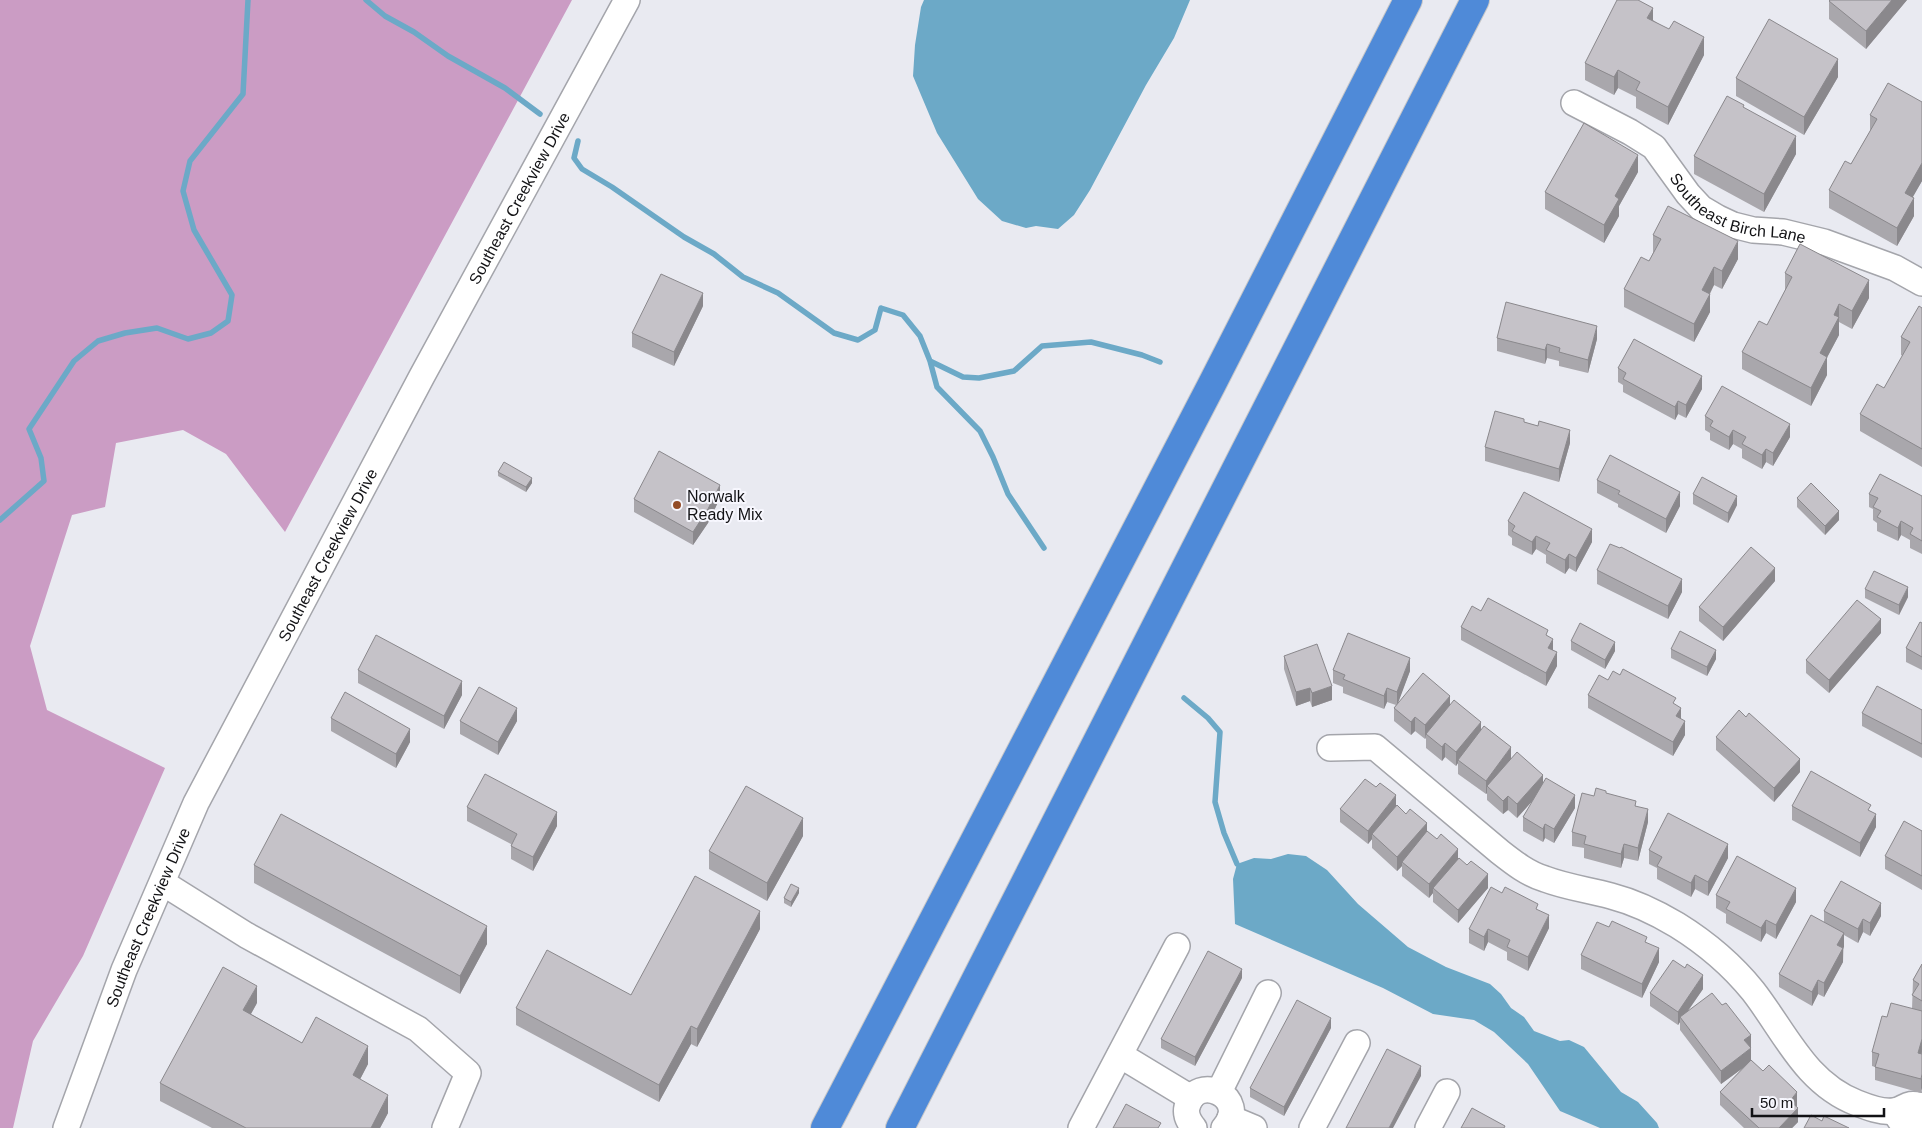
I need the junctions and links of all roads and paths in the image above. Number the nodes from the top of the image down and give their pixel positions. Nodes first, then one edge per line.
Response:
1 (626, 0) edge
2 (1408, 0) edge
3 (1475, 0) edge
4 (1574, 103) dead end
5 (1922, 283) edge
6 (1330, 748) dead end
7 (163, 883) junction
8 (1177, 946) dead end
9 (1268, 993) dead end
10 (1357, 1043) dead end
11 (1120, 1055) junction
12 (1219, 1092) junction
13 (1447, 1092) dead end
14 (1191, 1098) junction
15 (1922, 1106) edge
16 (1894, 1111) junction
17 (1227, 1123) edge
18 (66, 1128) edge
19 (445, 1128) edge
20 (825, 1128) edge
21 (900, 1128) edge
22 (1081, 1128) edge
23 (1194, 1128) edge
24 (1254, 1128) edge
25 (1312, 1128) edge
26 (1428, 1128) edge
27 (1918, 1128) edge

1 - 7 street, Southeast Creekview Drive
2 - 20 highway
3 - 21 highway
4 - 5 street, Southeast Birch Lane
6 - 16 street
7 - 18 street, Southeast Creekview Drive
7 - 19 street
8 - 11 street
9 - 12 street
10 - 25 street
11 - 14 street
11 - 22 street
12 - 14 street
12 - 17 street
13 - 26 street
14 - 23 street
15 - 16 street
16 - 27 street
17 - 24 street

